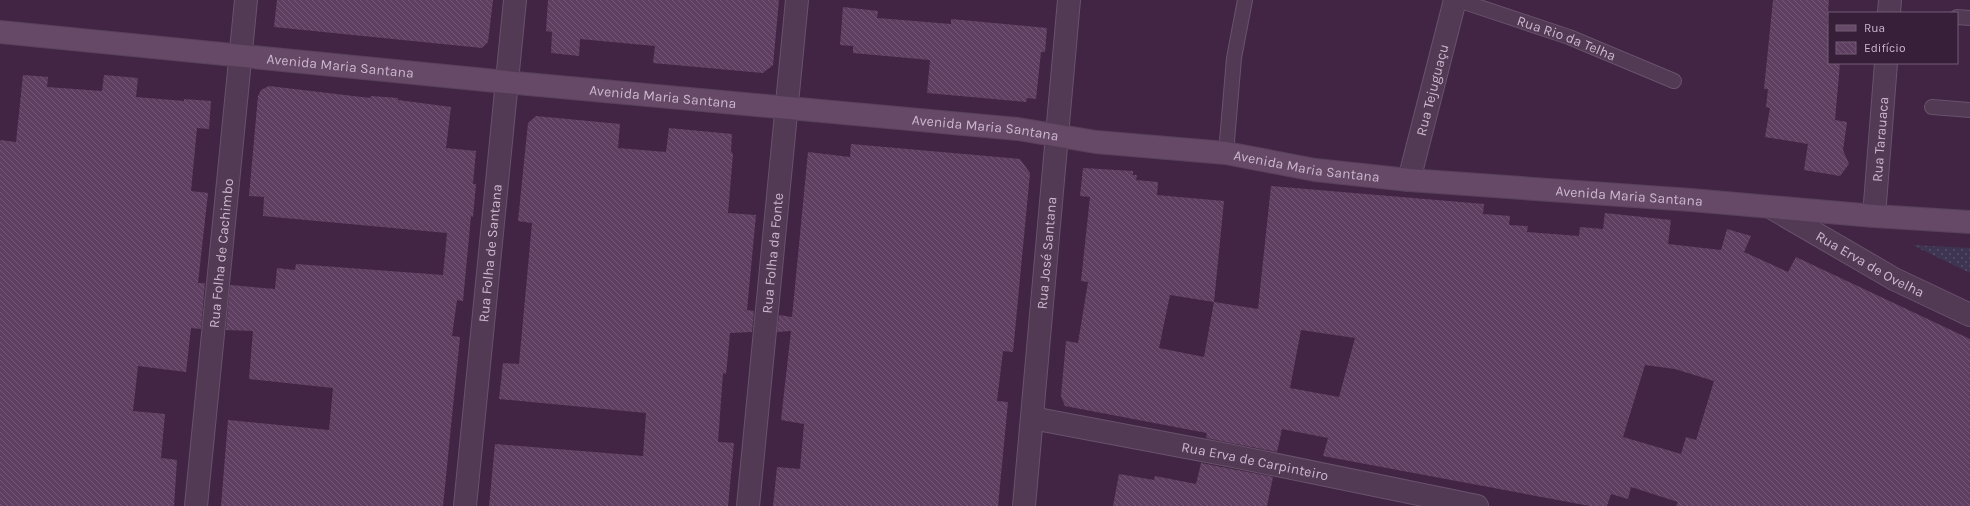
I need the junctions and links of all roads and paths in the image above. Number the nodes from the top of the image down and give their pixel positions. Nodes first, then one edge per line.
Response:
1 (246, 0) edge
2 (515, 0) edge
3 (797, 0) edge
4 (1068, 0) edge
5 (1245, 0) edge
6 (1455, 0) edge
7 (1458, 0) edge
8 (1890, 0) edge
9 (1889, 12) edge
10 (1958, 17) edge
11 (1970, 18) edge
12 (0, 32) edge
13 (240, 56) junction
14 (1886, 64) edge
15 (1674, 81) dead end
16 (506, 82) junction
17 (1932, 107) dead end
18 (786, 109) junction
19 (1970, 110) edge
20 (1057, 136) junction
21 (1226, 153) junction
22 (1409, 180) junction
23 (1772, 208) junction
24 (1874, 216) junction
25 (1970, 222) edge
26 (1970, 315) edge
27 (1032, 418) junction
28 (196, 506) edge
29 (465, 506) edge
30 (748, 506) edge
31 (1024, 506) edge
32 (1478, 506) edge

1 - 13 street, Rua Folha de Cachimbo
2 - 16 street, Rua Folha de Santana
3 - 18 street, Rua Folha da Fonte
4 - 20 street, Rua José Santana
5 - 21 lane
6 - 22 street, Rua Tejuguaçu
7 - 15 lane, Rua Rio da Telha
8 - 9 street
10 - 11 lane
12 - 13 street, Avenida Maria Santana
13 - 16 street, Avenida Maria Santana
13 - 28 street, Rua Folha de Cachimbo
14 - 24 street, Rua Tarauaca
16 - 18 street, Avenida Maria Santana
16 - 29 street, Rua Folha de Santana
17 - 19 lane
18 - 20 street, Avenida Maria Santana
18 - 30 street, Rua Folha da Fonte
20 - 21 street, Avenida Maria Santana
20 - 27 street, Rua José Santana
21 - 22 street, Avenida Maria Santana
22 - 23 street, Avenida Maria Santana
23 - 24 street, Avenida Maria Santana
23 - 26 street, Rua Erva de Ovelha
24 - 25 street, Avenida Maria Santana
27 - 31 street, Rua José Santana
27 - 32 street, Rua Erva de Carpinteiro

